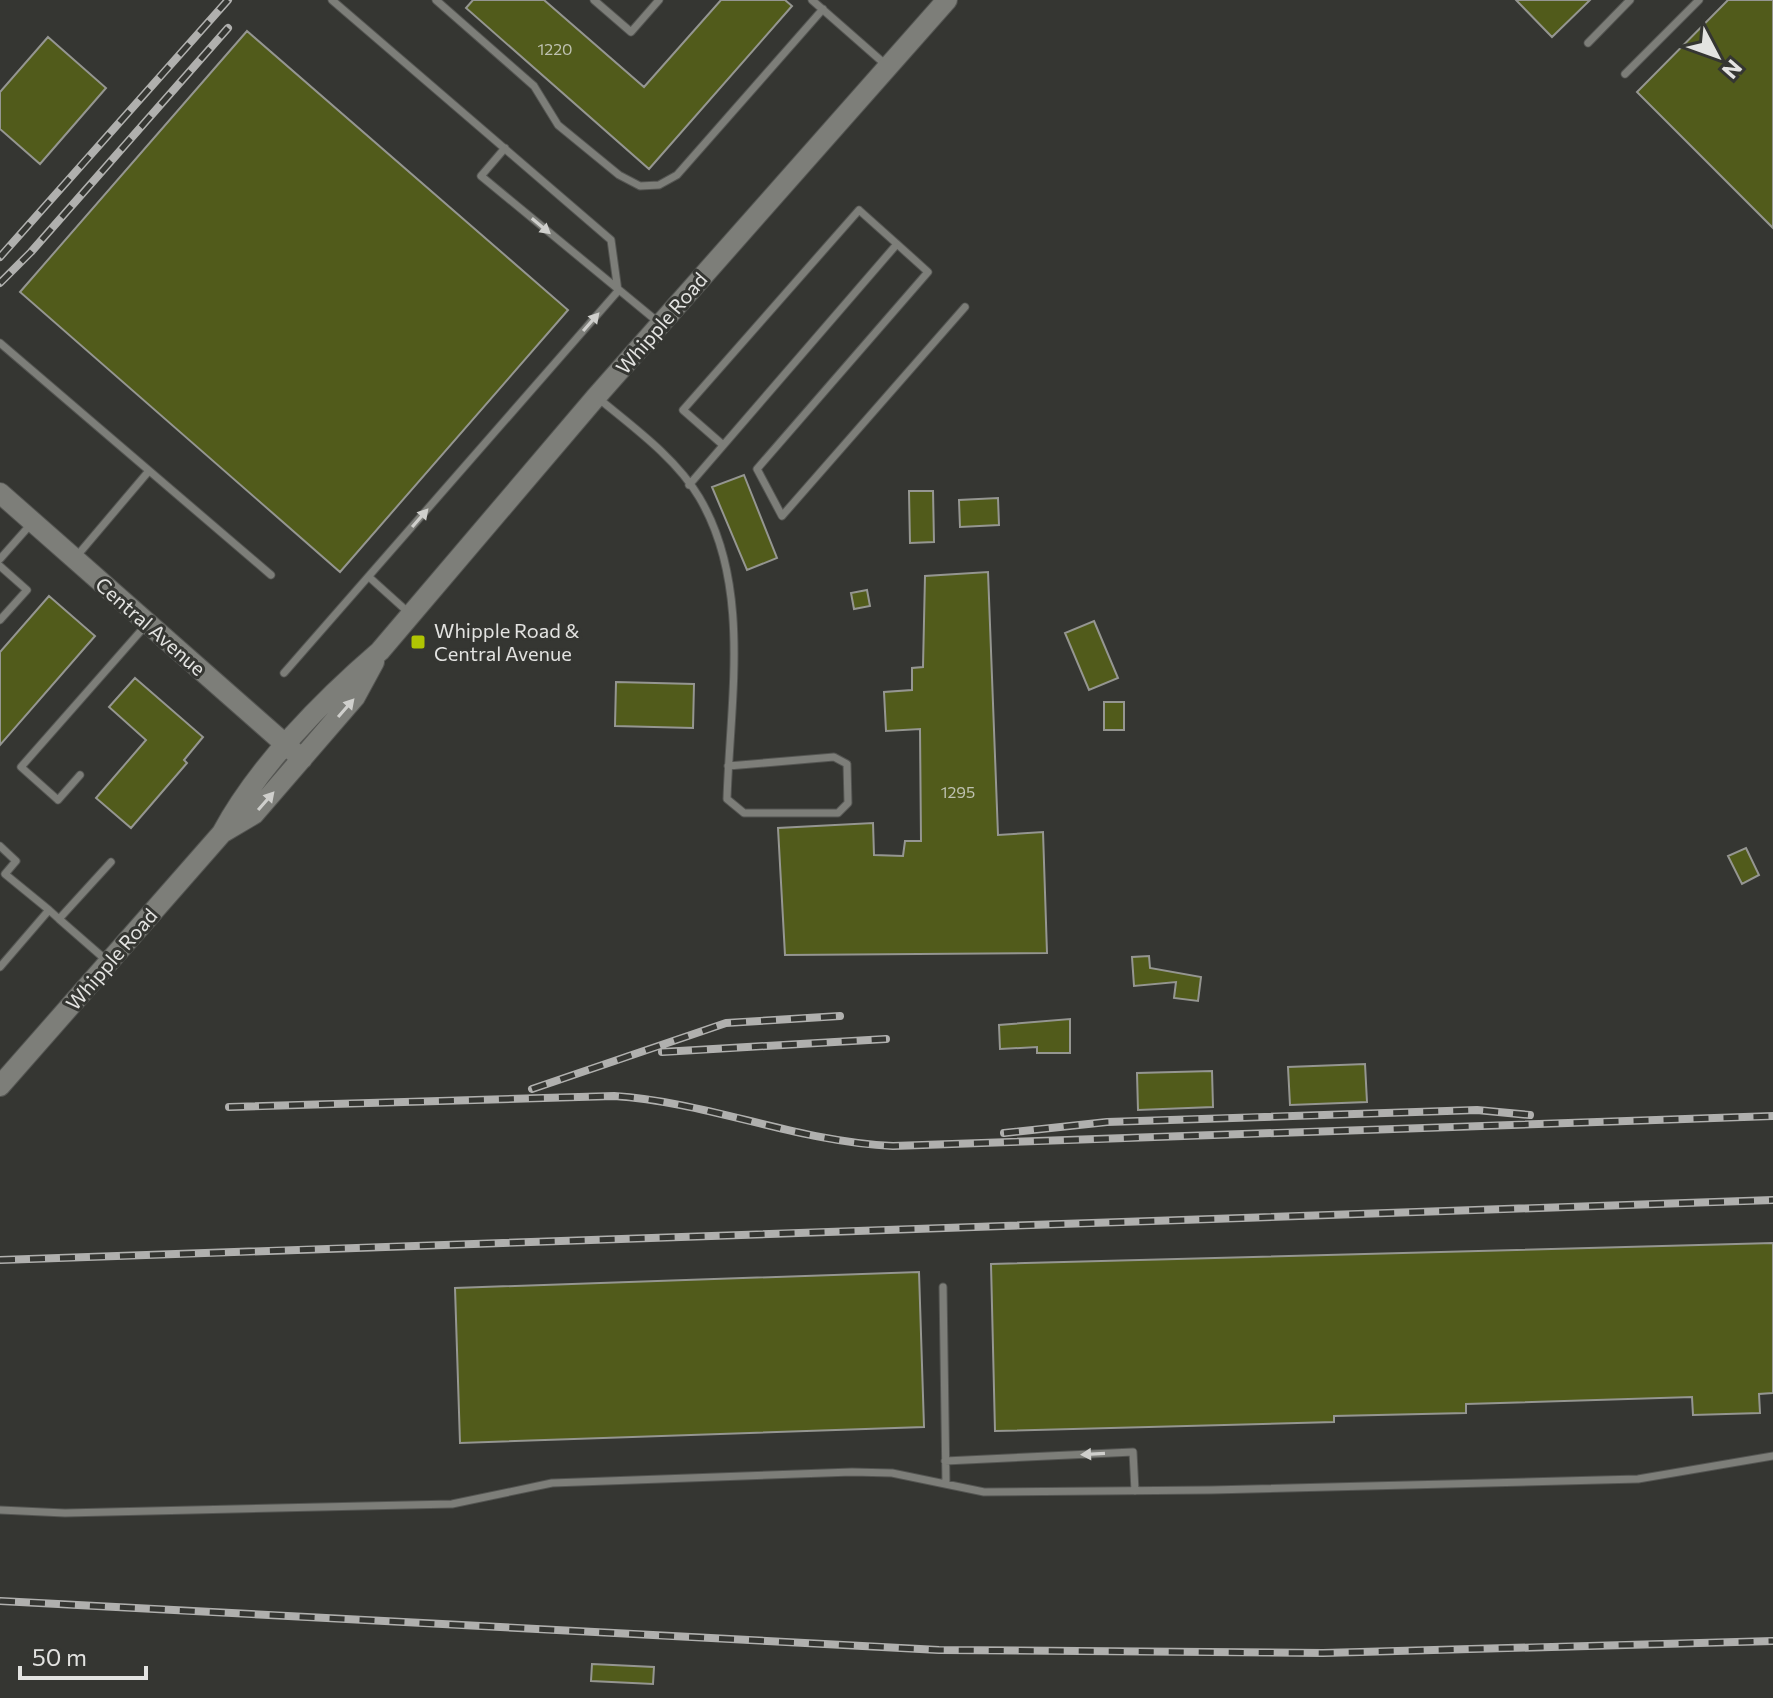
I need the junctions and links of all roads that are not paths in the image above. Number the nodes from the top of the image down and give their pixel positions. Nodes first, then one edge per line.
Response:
1 (332, 0) edge
2 (436, 0) edge
3 (594, 0) edge
4 (659, 0) edge
5 (812, 0) edge
6 (947, 0) edge
7 (1630, 0) edge
8 (1699, 0) edge
9 (823, 9) junction
10 (1588, 43) dead end
11 (888, 66) junction
12 (1625, 74) dead end
13 (505, 148) junction
14 (897, 244) junction
15 (618, 291) junction
16 (965, 307) dead end
17 (660, 324) junction
18 (0, 343) edge
19 (596, 397) junction
20 (723, 445) junction
21 (148, 472) junction
22 (689, 485) junction
23 (0, 493) edge
24 (33, 522) junction
25 (74, 558) junction
26 (0, 559) edge
27 (0, 566) edge
28 (271, 575) dead end
29 (369, 577) junction
30 (411, 615) junction
31 (0, 620) edge
32 (148, 623) junction
33 (284, 673) dead end
34 (295, 752) junction
35 (728, 766) junction
36 (80, 775) dead end
37 (0, 846) edge
38 (111, 862) dead end
39 (49, 910) junction
40 (59, 919) junction
41 (107, 962) junction
42 (0, 967) edge
43 (0, 1086) edge
44 (943, 1287) dead end
45 (1773, 1456) edge
46 (945, 1461) junction
47 (946, 1484) junction
48 (1135, 1491) junction
49 (0, 1510) edge

1 - 13 lane
2 - 9 lane
3 - 4 lane
5 - 9 lane
6 - 11 main road, Whipple Road
7 - 10 lane
8 - 12 lane
9 - 11 lane
11 - 17 main road, Whipple Road
13 - 15 lane
13 -> 15 lane
14 - 16 lane
14 - 20 lane
14 - 20 lane
15 - 17 lane
29 -> 15 lane
17 - 19 main road, Whipple Road
18 - 21 lane
19 - 22 lane
19 - 30 main road, Whipple Road
20 - 22 lane
21 - 25 lane
21 - 28 lane
22 - 35 lane
23 - 24 main road, Central Avenue
24 - 25 main road, Central Avenue
24 - 26 lane
25 - 32 main road, Central Avenue
27 - 31 lane
29 - 30 lane
29 - 33 lane
30 - 34 main road, Whipple Road
32 - 34 main road, Central Avenue
32 - 36 lane
34 - 41 main road, Whipple Road
35 - 35 lane
37 - 39 lane
38 - 40 lane
39 - 40 lane
39 - 42 lane
40 - 41 lane
41 - 43 main road, Whipple Road
44 - 46 lane
45 - 48 lane
46 - 47 lane
48 -> 46 lane
47 - 48 lane
47 - 49 lane

